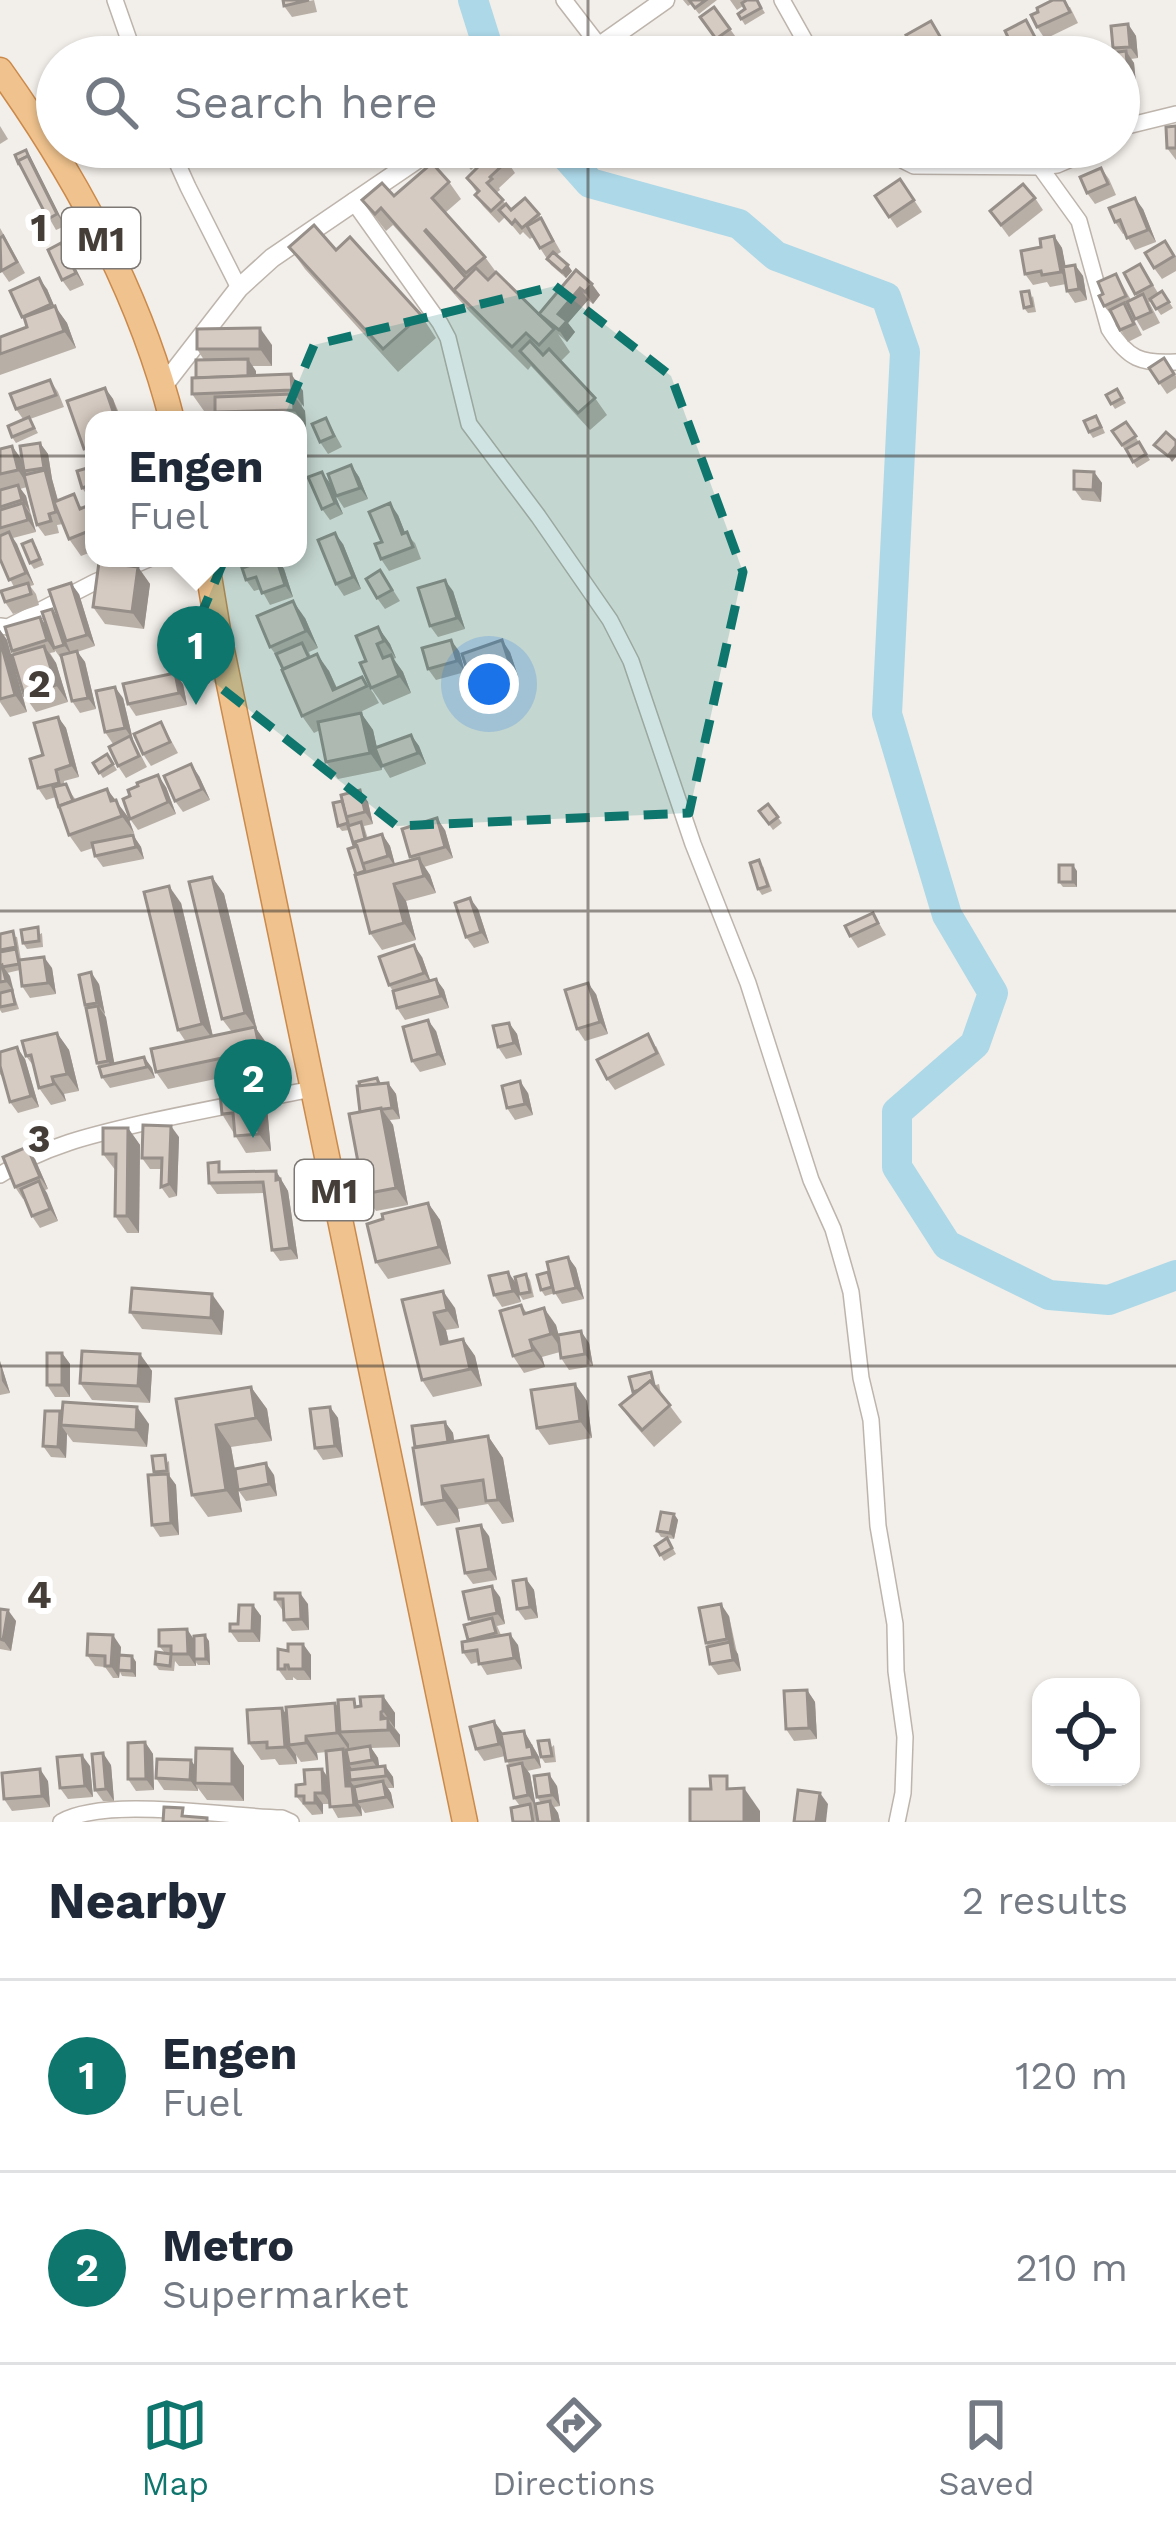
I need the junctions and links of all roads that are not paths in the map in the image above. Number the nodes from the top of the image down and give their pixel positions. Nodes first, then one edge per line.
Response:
1 (115, 0) edge
2 (564, 0) edge
3 (665, 0) edge
4 (782, 0) edge
5 (128, 36) edge
6 (584, 36) edge
7 (615, 36) edge
8 (802, 36) edge
9 (0, 70) edge
10 (1176, 114) edge
11 (36, 122) edge
12 (1140, 123) edge
13 (66, 168) edge
14 (179, 168) edge
15 (403, 168) edge
16 (1041, 168) edge
17 (352, 201) junction
18 (239, 288) junction
19 (1176, 362) edge
20 (163, 386) junction
21 (170, 411) edge
22 (130, 567) edge
23 (208, 567) edge
24 (0, 626) edge
25 (312, 1089) junction
26 (0, 1175) edge
27 (61, 1822) edge
28 (291, 1822) edge
29 (465, 1822) edge
30 (897, 1822) edge

1 - 5 street
2 - 6 street
3 - 7 street
4 - 8 street
9 - 11 highway, M1
10 - 12 street
13 - 20 highway, M1
14 - 18 street
15 - 17 street
16 - 19 street
17 - 18 street
17 - 30 street
18 - 20 street
20 - 21 highway, M1
22 - 24 street
23 - 25 highway, M1
25 - 26 street
25 - 29 highway, M1
27 - 28 street

